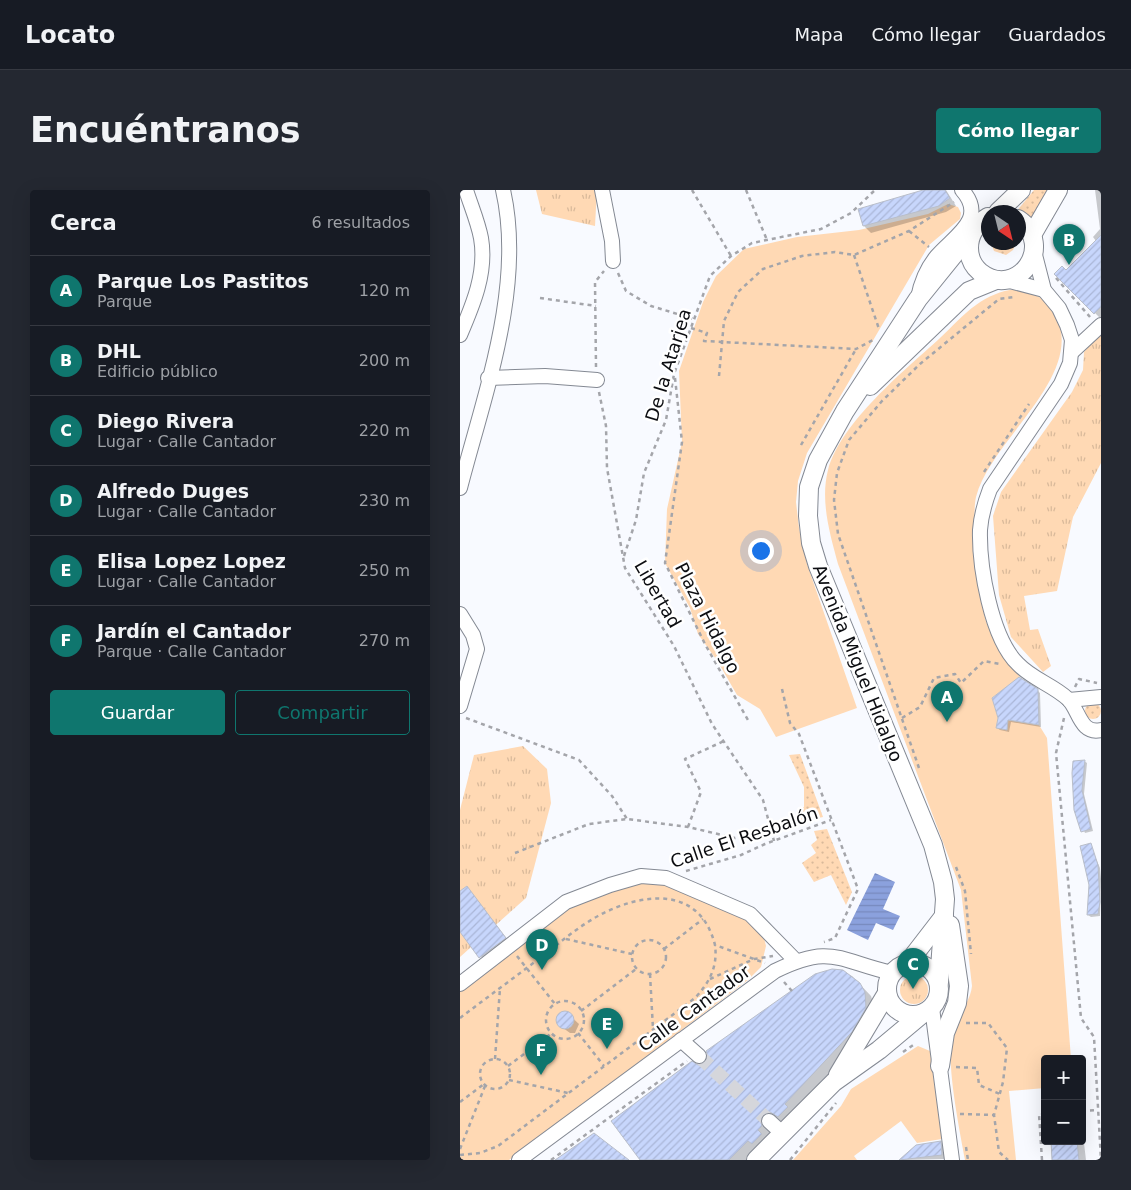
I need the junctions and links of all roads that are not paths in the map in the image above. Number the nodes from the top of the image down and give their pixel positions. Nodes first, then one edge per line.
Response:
1 (466, 190) edge
2 (503, 190) edge
3 (602, 190) edge
4 (1021, 190) edge
5 (1058, 190) edge
6 (964, 192) edge
7 (1005, 205) edge
8 (981, 224) edge
9 (973, 231) junction
10 (1026, 232) edge
11 (1033, 243) junction
12 (612, 261) road end
13 (1001, 280) junction
14 (1044, 290) junction
15 (918, 298) junction
16 (1100, 326) edge
17 (460, 335) edge
18 (1072, 352) junction
19 (488, 378) junction
20 (597, 380) road end
21 (845, 411) junction
22 (460, 488) edge
23 (460, 614) edge
24 (1097, 697) edge
25 (1069, 700) junction
26 (460, 706) edge
27 (1101, 730) edge
28 (944, 908) junction
29 (793, 957) junction
30 (907, 964) junction
31 (892, 973) junction
32 (939, 982) junction
33 (460, 984) edge
34 (887, 993) junction
35 (927, 1011) junction
36 (681, 1040) junction
37 (698, 1055) tunnel mouth
38 (950, 1064) junction
39 (837, 1088) junction
40 (769, 1121) tunnel mouth
41 (782, 1134) junction
42 (519, 1160) edge
43 (756, 1160) edge
44 (952, 1160) edge

1 - 17 street
2 - 19 street
3 - 12 street
4 - 7 main road
5 - 11 main road
6 - 15 street
8 - 9 main road
9 - 13 main road
9 - 15 main road
10 - 11 main road
11 - 13 main road
11 - 14 street
13 - 14 street
13 - 21 main road
14 - 18 street
15 - 21 main road
16 - 18 street
18 - 25 street
19 - 20 street
19 - 22 street
21 - 28 main road, Avenida Miguel Hidalgo
23 - 26 street
24 - 25 street
25 - 27 street
28 - 30 main road
28 - 32 main road, Avenida Miguel Hidalgo
28 - 38 main road
29 - 31 street, Calle Cantador
29 - 33 street
29 - 36 street, Calle Cantador
30 - 31 main road
30 - 32 main road
31 - 34 main road
32 - 35 main road
34 - 35 main road
34 - 39 main road
35 - 38 street
35 - 39 main road
36 - 37 street
36 - 42 street, Calle Cantador
38 - 44 street
39 - 41 main road
40 - 41 street
41 - 43 main road

